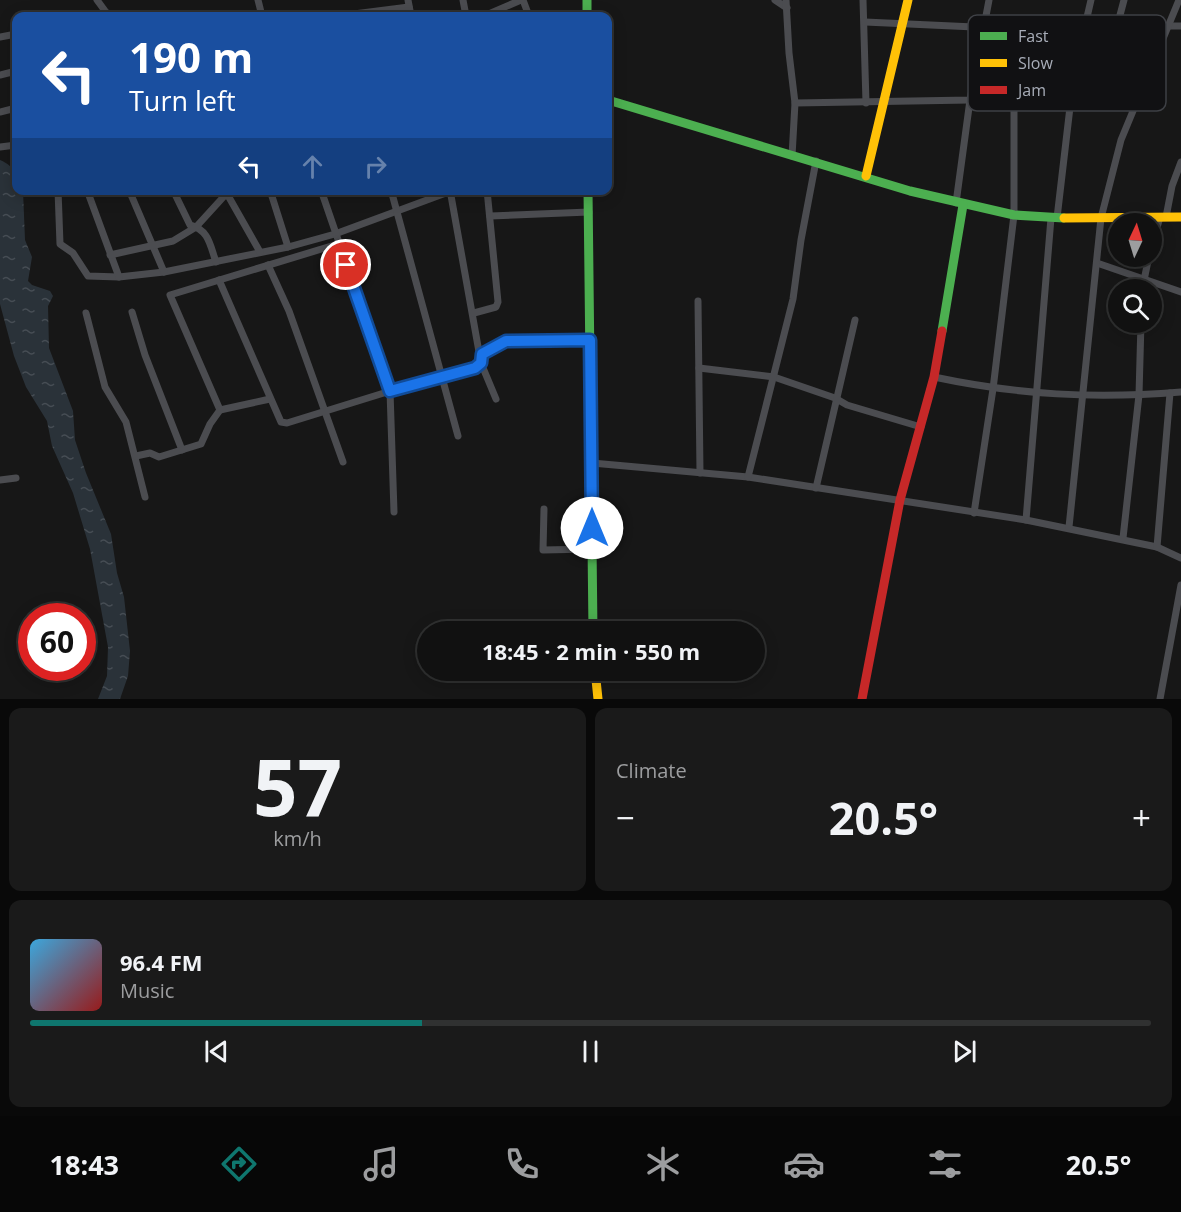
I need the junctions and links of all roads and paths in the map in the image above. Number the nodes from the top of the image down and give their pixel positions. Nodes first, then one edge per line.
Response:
1 (522, 0) edge
2 (775, 0) edge
3 (863, 0) edge
4 (908, 0) edge
5 (989, 0) edge
6 (1091, 0) edge
7 (1124, 0) edge
8 (1179, 0) edge
9 (409, 4) edge
10 (787, 4) edge
11 (362, 12) edge
12 (494, 12) edge
13 (986, 15) edge
14 (1088, 15) edge
15 (1120, 15) edge
16 (865, 22) junction
17 (902, 24) junction
18 (1168, 26) junction
19 (1181, 26) edge
20 (968, 27) edge
21 (1166, 30) edge
22 (968, 100) edge
23 (612, 101) edge
24 (795, 103) junction
25 (866, 103) junction
26 (883, 103) junction
27 (969, 111) edge
28 (1014, 111) edge
29 (1069, 111) edge
30 (1133, 111) edge
31 (792, 156) junction
32 (816, 161) junction
33 (1181, 162) edge
34 (866, 176) junction
35 (58, 195) edge
36 (89, 195) edge
37 (131, 195) edge
38 (175, 195) edge
39 (223, 195) edge
40 (228, 195) edge
41 (272, 195) edge
42 (323, 195) edge
43 (393, 195) edge
44 (440, 195) edge
45 (452, 195) edge
46 (488, 195) edge
47 (588, 195) edge
48 (960, 204) junction
49 (398, 210) junction
50 (589, 212) junction
51 (1014, 215) junction
52 (490, 216) junction
53 (1163, 217) junction
54 (1181, 217) edge
55 (1054, 218) junction
56 (1101, 218) junction
57 (196, 227) junction
58 (335, 234) junction
59 (338, 244) junction
60 (152, 245) junction
61 (288, 247) junction
62 (260, 252) junction
63 (110, 255) junction
64 (216, 262) junction
65 (1097, 263) junction
66 (268, 265) junction
67 (1146, 267) edge
68 (164, 272) junction
69 (119, 277) junction
70 (1142, 279) joint
71 (219, 280) junction
72 (1162, 286) edge
73 (1181, 292) edge
74 (698, 301) dead end
75 (132, 312) dead end
76 (86, 313) dead end
77 (474, 314) junction
78 (855, 320) dead end
79 (1141, 333) edge
80 (590, 340) junction
81 (482, 354) junction
82 (481, 363) junction
83 (699, 368) junction
84 (442, 375) junction
85 (774, 377) junction
86 (934, 377) junction
87 (993, 389) junction
88 (390, 391) junction
89 (1181, 392) edge
90 (1170, 393) junction
91 (1037, 394) junction
92 (1084, 395) junction
93 (1139, 395) junction
94 (836, 398) junction
95 (270, 399) junction
96 (496, 399) dead end
97 (220, 410) junction
98 (326, 411) junction
99 (921, 428) junction
100 (458, 436) dead end
101 (182, 450) junction
102 (136, 456) junction
103 (343, 462) dead end
104 (592, 462) junction
105 (700, 472) junction
106 (748, 477) junction
107 (16, 478) dead end
108 (0, 480) edge
109 (816, 488) junction
110 (145, 497) dead end
111 (900, 500) junction
112 (544, 509) dead end
113 (394, 512) dead end
114 (974, 513) junction
115 (1026, 520) junction
116 (1069, 527) junction
117 (1123, 538) junction
118 (1157, 547) junction
119 (592, 549) junction
120 (1180, 556) edge
121 (1181, 585) edge
122 (593, 621) edge
123 (596, 681) edge
124 (598, 699) edge
125 (862, 699) edge
126 (1160, 699) edge

1 - 12 street
2 - 10 street
3 - 16 street
4 - 17 street
5 - 13 street
6 - 14 street
7 - 15 street
8 - 18 street
9 - 11 street
10 - 24 street
16 - 17 street
16 - 25 street
17 - 20 street
17 - 26 street
18 - 19 street
18 - 21 street
22 - 26 street
23 - 31 street
24 - 25 street
24 - 31 street
25 - 26 street
26 - 34 street
27 - 48 street
28 - 51 street
29 - 55 street
30 - 56 street
31 - 32 street
32 - 34 street
32 - 85 street
33 - 53 street
34 - 48 street
35 - 69 street
36 - 63 street
37 - 60 street
38 - 57 street
39 - 57 street
40 - 62 street
41 - 61 street
42 - 58 street
43 - 49 street
44 - 49 street
45 - 77 street
46 - 52 street
47 - 50 street
48 - 51 street
48 - 86 street
49 - 58 street
49 - 84 street
50 - 52 street
50 - 80 street
51 - 55 street
51 - 87 street
52 - 77 street
53 - 54 street
53 - 56 street
55 - 56 street
55 - 91 street
56 - 65 street
57 - 60 street
57 - 64 street
58 - 59 street
58 - 61 street
59 - 66 street
59 - 88 street
60 - 63 street
60 - 68 street
61 - 62 street
62 - 64 street
63 - 69 street
64 - 68 street
65 - 70 street
65 - 92 street
66 - 71 street
66 - 98 street
67 - 70 street
68 - 69 street
71 - 95 street
71 - 97 street
72 - 73 street
74 - 83 street
75 - 101 street
76 - 102 street
77 - 81 street
78 - 94 street
79 - 93 street
80 - 81 street
80 - 104 street
81 - 82 street
82 - 84 street
82 - 96 street
83 - 85 street
83 - 105 street
84 - 88 street
84 - 100 street
85 - 94 street
85 - 106 street
86 - 87 street
86 - 99 street
87 - 91 street
87 - 114 street
88 - 98 street
88 - 113 street
89 - 90 street
90 - 93 street
90 - 118 street
91 - 92 street
91 - 115 street
92 - 93 street
92 - 116 street
93 - 117 street
94 - 99 street
94 - 109 street
95 - 97 street
95 - 98 street
97 - 101 street
98 - 103 street
99 - 111 street
101 - 102 street
102 - 110 street
104 - 105 street
104 - 119 street
105 - 106 street
106 - 109 street
107 - 108 street
109 - 111 street
111 - 114 street
111 - 125 street
112 - 119 street
114 - 115 street
115 - 116 street
116 - 117 street
117 - 118 street
118 - 120 street
119 - 122 street
121 - 126 street
123 - 124 street

